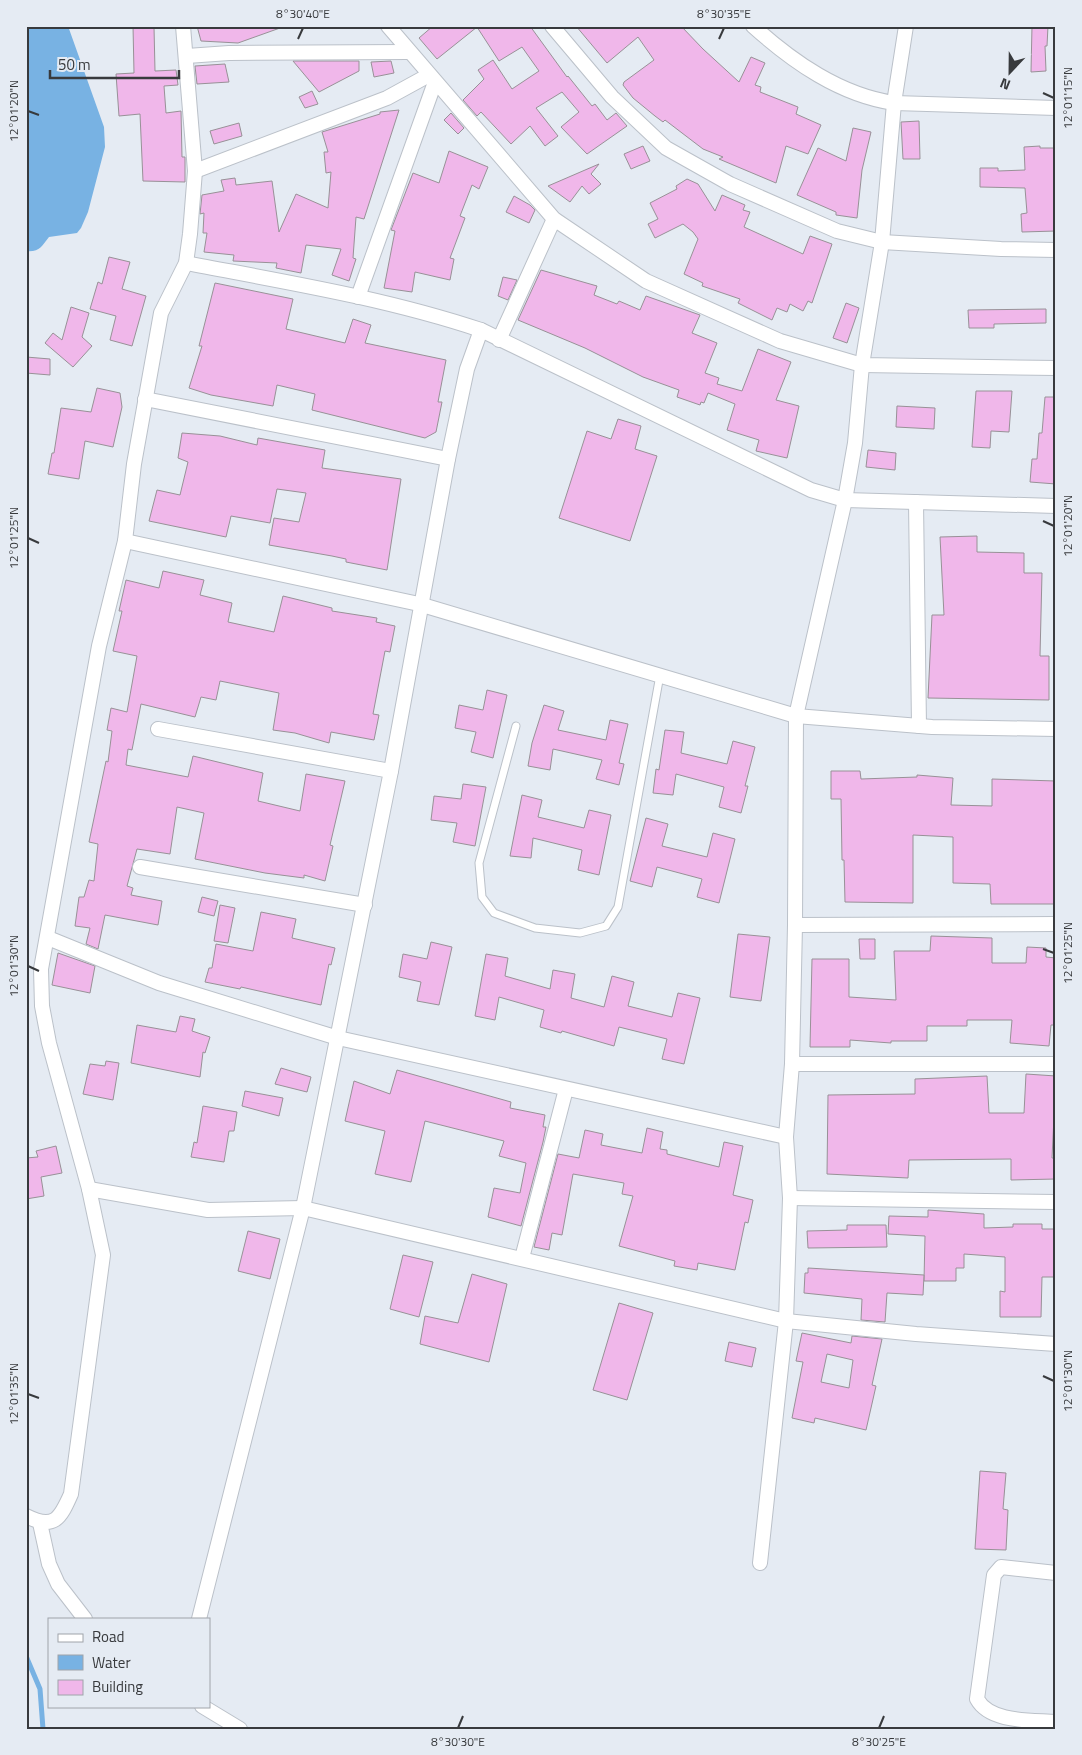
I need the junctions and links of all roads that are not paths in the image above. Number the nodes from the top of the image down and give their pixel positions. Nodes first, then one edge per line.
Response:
1 (183, 26) edge
2 (388, 26) edge
3 (552, 26) edge
4 (753, 26) edge
5 (906, 26) edge
6 (408, 52) junction
7 (187, 56) junction
8 (432, 79) junction
9 (894, 103) junction
10 (1056, 108) edge
11 (195, 172) junction
12 (554, 219) junction
13 (882, 242) junction
14 (1056, 250) edge
15 (186, 263) junction
16 (358, 297) junction
17 (481, 330) junction
18 (499, 340) junction
19 (862, 365) junction
20 (1056, 368) edge
21 (145, 399) junction
22 (448, 459) junction
23 (845, 500) junction
24 (916, 502) junction
25 (1056, 506) edge
26 (125, 541) junction
27 (419, 604) junction
28 (660, 675) junction
29 (796, 716) junction
30 (516, 726) dead end
31 (918, 726) junction
32 (158, 729) dead end
33 (1056, 729) edge
34 (391, 771) junction
35 (140, 867) dead end
36 (365, 905) junction
37 (1056, 924) edge
38 (795, 925) junction
39 (48, 938) junction
40 (338, 1038) junction
41 (792, 1064) junction
42 (1056, 1064) edge
43 (566, 1089) junction
44 (786, 1137) junction
45 (89, 1189) junction
46 (790, 1198) junction
47 (1056, 1202) edge
48 (303, 1208) junction
49 (522, 1258) junction
50 (786, 1320) junction
51 (1056, 1344) edge
52 (26, 1516) edge
53 (40, 1523) junction
54 (760, 1563) dead end
55 (1056, 1573) edge
56 (84, 1618) edge
57 (199, 1618) edge
58 (205, 1708) edge
59 (1056, 1722) edge
60 (1018, 1724) edge
61 (240, 1729) edge

1 - 7 street
2 - 6 street
3 - 13 street
4 - 9 street
5 - 9 street
6 - 7 street
6 - 8 street
7 - 11 street
8 - 11 street
8 - 12 street
8 - 16 street
9 - 10 street
9 - 13 street
11 - 15 street
12 - 18 street
12 - 19 street
13 - 14 street
13 - 19 street
15 - 16 street
15 - 21 street
16 - 17 street
17 - 18 street
17 - 22 street
18 - 23 street
19 - 20 street
19 - 23 street
21 - 22 street
21 - 26 street
22 - 27 street
23 - 24 street
23 - 29 street
24 - 25 street
24 - 31 street
26 - 27 street
26 - 39 street
27 - 28 street
27 - 34 street
28 - 29 street
28 - 30 lane
29 - 31 street
29 - 38 street
31 - 33 street
32 - 34 street
34 - 36 street
35 - 36 street
36 - 40 street
37 - 38 street
38 - 41 street
39 - 40 street
39 - 45 street
40 - 43 street
40 - 48 street
41 - 42 street
41 - 44 street
43 - 44 street
43 - 49 street
44 - 46 street
45 - 48 street
45 - 53 street
46 - 47 street
46 - 50 street
48 - 49 street
48 - 57 street
49 - 50 street
50 - 51 street
50 - 54 street
52 - 53 street
53 - 56 street
55 - 60 street
58 - 61 street
59 - 60 street

